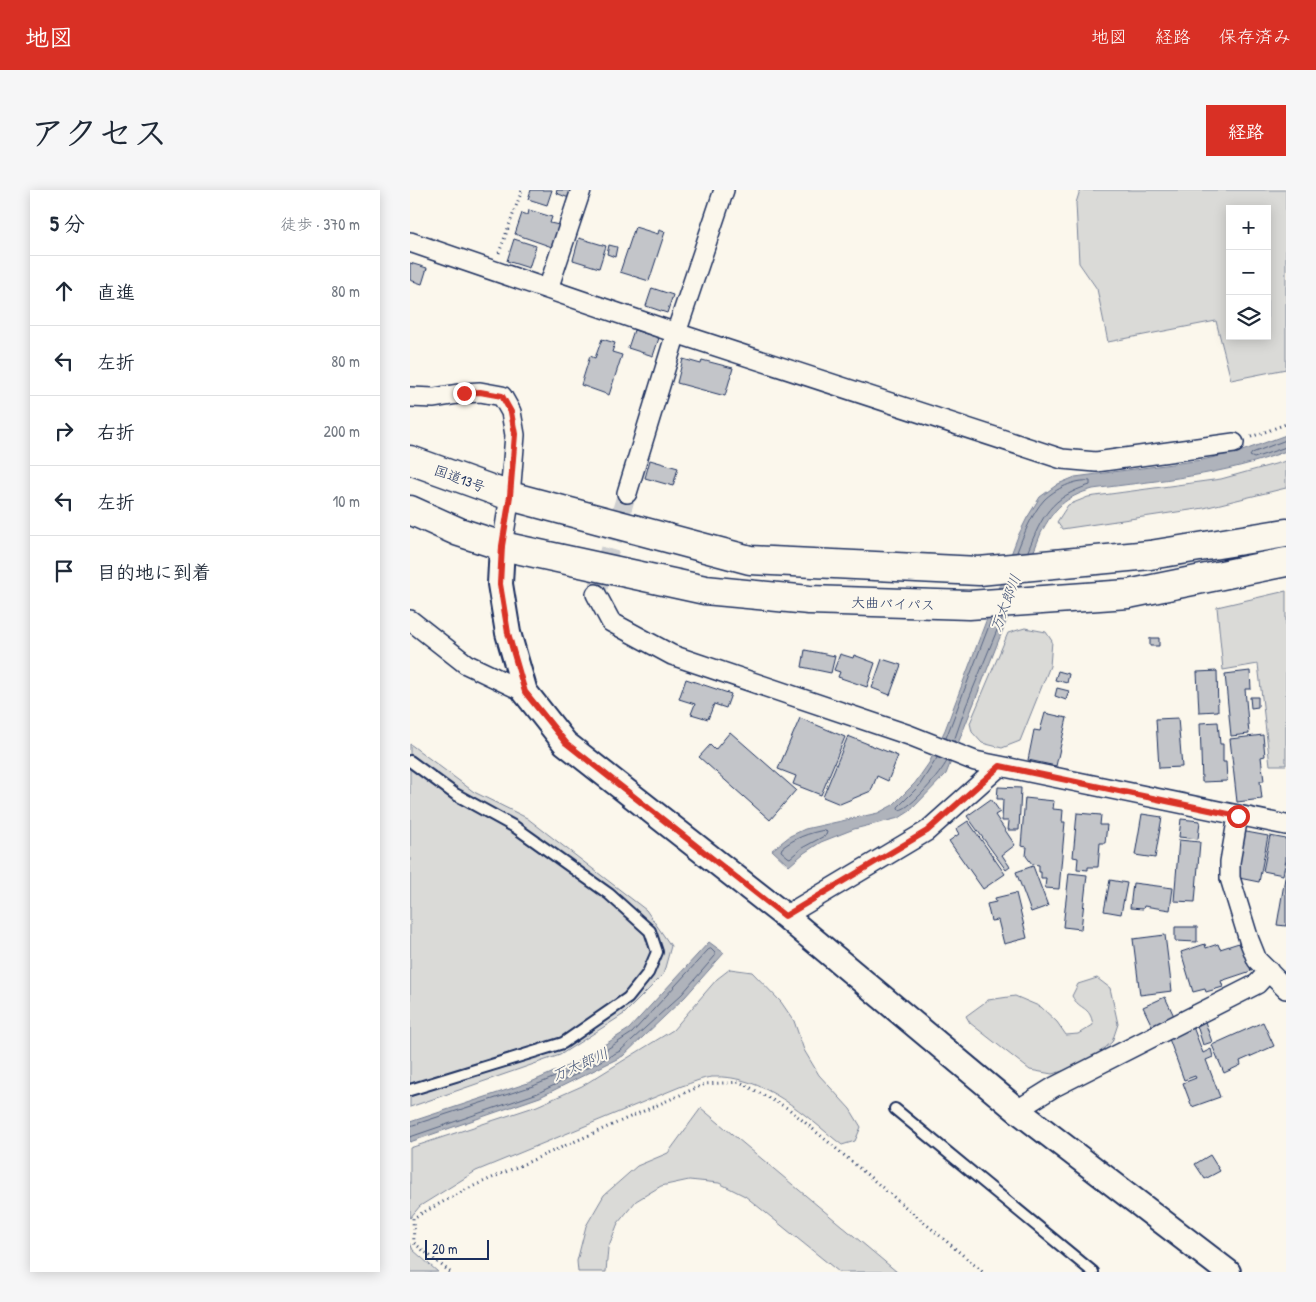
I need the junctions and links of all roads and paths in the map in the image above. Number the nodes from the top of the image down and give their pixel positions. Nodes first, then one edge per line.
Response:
1 (522, 190) edge
2 (581, 190) edge
3 (724, 190) edge
4 (410, 242) edge
5 (493, 270) junction
6 (548, 289) junction
7 (676, 333) junction
8 (410, 398) edge
9 (1286, 424) edge
10 (1234, 443) joint
11 (410, 460) edge
12 (627, 494) tunnel mouth
13 (510, 496) junction
14 (410, 510) edge
15 (1286, 533) edge
16 (502, 546) junction
17 (1286, 562) edge
18 (596, 594) dead end
19 (410, 620) edge
20 (525, 692) junction
21 (410, 761) edge
22 (1000, 766) junction
23 (1238, 816) junction
24 (1286, 825) edge
25 (785, 916) junction
26 (1269, 971) junction
27 (1286, 989) edge
28 (410, 1090) edge
29 (895, 1109) dead end
30 (1017, 1110) junction
31 (450, 1272) edge
32 (983, 1272) edge
33 (1093, 1272) edge
34 (1228, 1272) edge

1 - 5 path
2 - 6 street
3 - 7 street
4 - 5 street
5 - 6 street
6 - 7 street
7 - 10 street
7 - 12 street
8 - 13 street
9 - 10 path
11 - 13 highway, 国道13号
13 - 15 highway
13 - 16 street
14 - 16 highway
16 - 17 highway, 大曲バイパス
16 - 20 street
18 - 22 street
19 - 20 street
20 - 25 street
21 - 28 lane
22 - 23 street
22 - 25 street
23 - 24 street
23 - 26 street
25 - 30 street
26 - 27 street
26 - 30 street
29 - 33 lane
30 - 34 street
31 - 32 path

